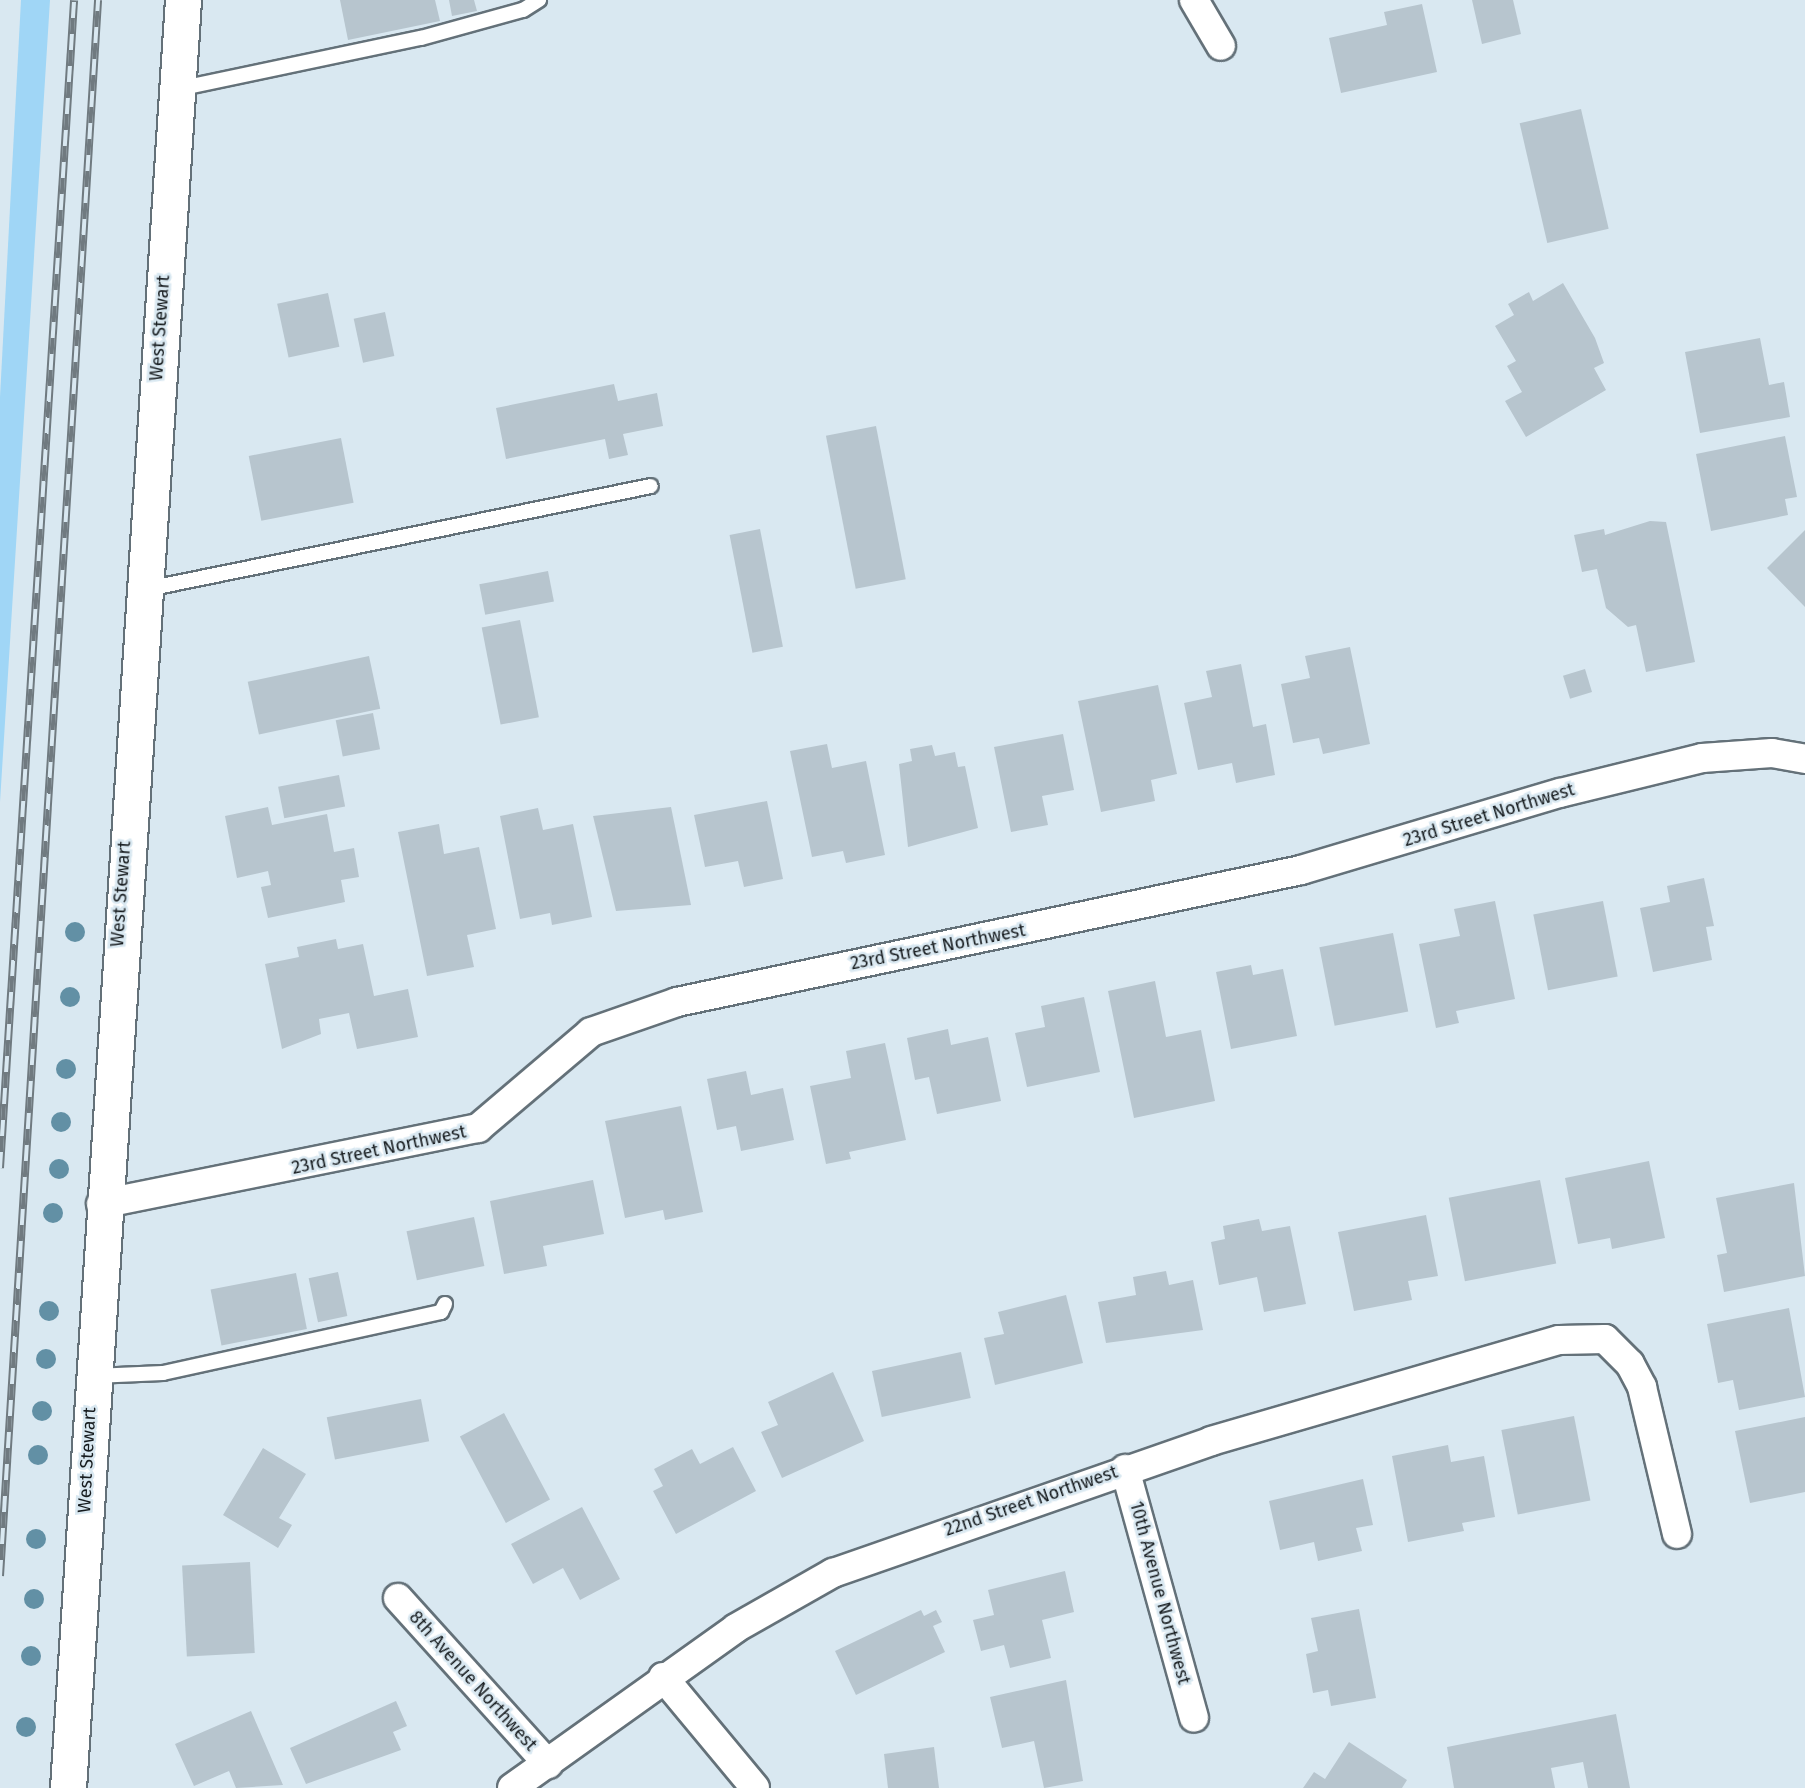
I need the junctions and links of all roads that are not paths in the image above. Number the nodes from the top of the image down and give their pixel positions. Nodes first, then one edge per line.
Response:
1 (183, 0) edge
2 (539, 0) edge
3 (1194, 0) edge
4 (1221, 46) dead end
5 (177, 90) junction
6 (651, 486) dead end
7 (142, 590) junction
8 (1805, 759) edge
9 (101, 1205) junction
10 (445, 1304) dead end
11 (91, 1376) junction
12 (1125, 1469) junction
13 (1677, 1534) dead end
14 (398, 1598) dead end
15 (663, 1677) junction
16 (1194, 1718) dead end
17 (548, 1764) junction
18 (68, 1788) edge
19 (512, 1788) edge
20 (755, 1788) edge

1 - 5 street, West Stewart
2 - 5 lane
3 - 4 street
5 - 7 street, West Stewart
6 - 7 lane
7 - 9 street, West Stewart
8 - 9 street, 23rd Street Northwest
9 - 11 street, West Stewart
10 - 11 lane
11 - 18 street, West Stewart
12 - 13 street, 22nd Street Northwest
12 - 15 street, 22nd Street Northwest
12 - 16 street, 10th Avenue Northwest
14 - 17 street, 8th Avenue Northwest
15 - 17 street, 22nd Street Northwest
15 - 20 street
17 - 19 street, 22nd Street Northwest

